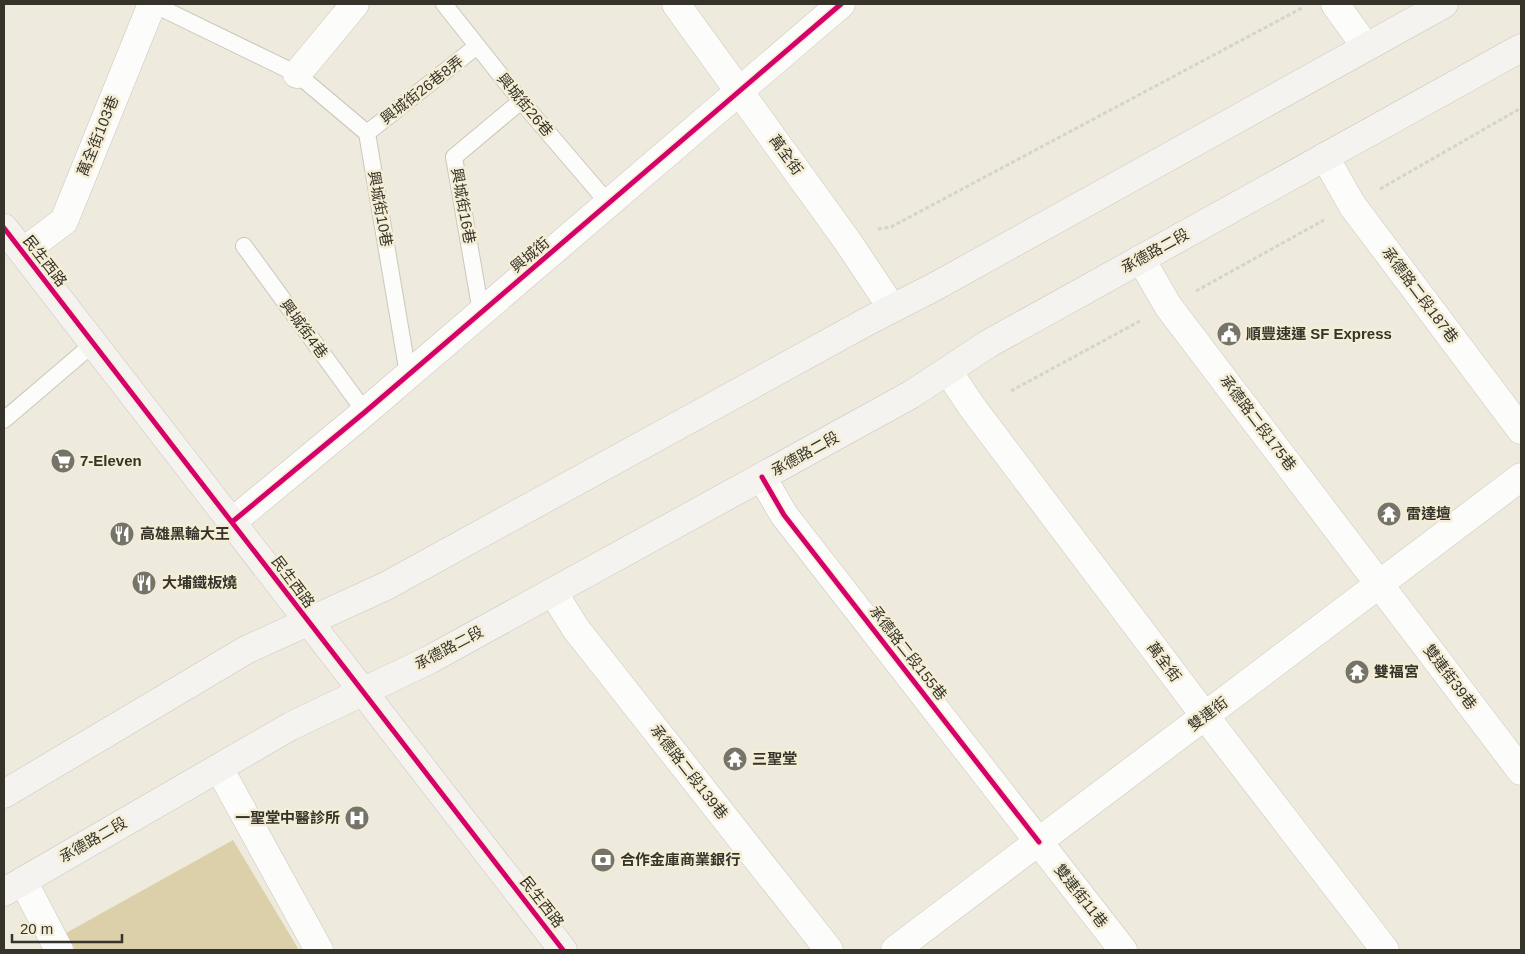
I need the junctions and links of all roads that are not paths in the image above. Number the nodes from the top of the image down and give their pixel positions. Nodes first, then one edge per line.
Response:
1 (152, 4) edge
2 (355, 4) edge
3 (444, 4) edge
4 (676, 4) edge
5 (841, 4) edge
6 (1335, 4) edge
7 (1444, 4) edge
8 (478, 46) junction
9 (1366, 47) junction
10 (1519, 53) edge
11 (297, 74) junction
12 (739, 91) junction
13 (521, 101) junction
14 (367, 133) junction
15 (1325, 157) junction
16 (609, 204) junction
17 (4, 228) edge
18 (244, 246) dead end
19 (22, 252) junction
20 (1141, 259) junction
21 (892, 308) junction
22 (481, 312) junction
23 (93, 344) junction
24 (948, 370) junction
25 (408, 374) junction
26 (365, 412) junction
27 (4, 420) edge
28 (1521, 430) edge
29 (762, 477) junction
30 (1521, 477) edge
31 (232, 522) junction
32 (1380, 584) junction
33 (553, 592) junction
34 (308, 621) junction
35 (362, 691) junction
36 (1205, 716) junction
37 (219, 768) junction
38 (1521, 771) edge
39 (4, 794) edge
40 (1039, 842) junction
41 (14, 886) edge
42 (59, 950) edge
43 (319, 950) edge
44 (563, 950) edge
45 (829, 950) edge
46 (895, 950) edge
47 (1123, 950) edge
48 (1385, 950) edge

1 - 11 lane
1 - 19 street, 萬全街103巷
2 - 11 street
3 - 8 lane, 興城街26巷
4 - 12 street, 萬全街
5 - 12 street, 興城街
6 - 9 street
7 - 9 main road
8 - 13 lane, 興城街26巷
8 - 14 lane, 興城街26巷8弄
9 - 21 main road
10 - 15 main road, 承德路二段
11 - 14 lane
12 - 16 street, 興城街
12 - 21 street, 萬全街
13 - 16 lane, 興城街26巷
13 - 22 lane, 興城街16巷
14 - 25 lane, 興城街10巷
15 - 20 main road, 承德路二段
15 - 28 street, 承德路二段187巷
16 - 22 street, 興城街
17 - 19 main road, 民生西路
18 - 26 lane, 興城街4巷
19 - 23 main road, 民生西路
20 - 24 main road, 承德路二段
20 - 32 street, 承德路二段175巷
21 - 34 main road
22 - 25 street, 興城街
23 - 27 lane
23 - 31 main road, 民生西路
24 - 29 main road, 承德路二段
24 - 36 street, 萬全街
25 - 26 street, 興城街
26 - 31 street, 興城街
29 - 33 main road, 承德路二段
29 - 40 street, 承德路二段155巷
30 - 32 street, 雙連街
31 - 34 main road, 民生西路
32 - 36 street, 雙連街
32 - 38 street, 雙連街39巷
33 - 35 main road, 承德路二段
33 - 45 street, 承德路二段139巷
34 - 35 main road, 民生西路
34 - 39 main road
35 - 37 main road, 承德路二段
35 - 44 main road, 民生西路
36 - 40 street, 雙連街
36 - 48 street, 萬全街
37 - 41 main road, 承德路二段
37 - 43 street
40 - 46 street, 雙連街
40 - 47 street, 雙連街11巷
41 - 42 street

